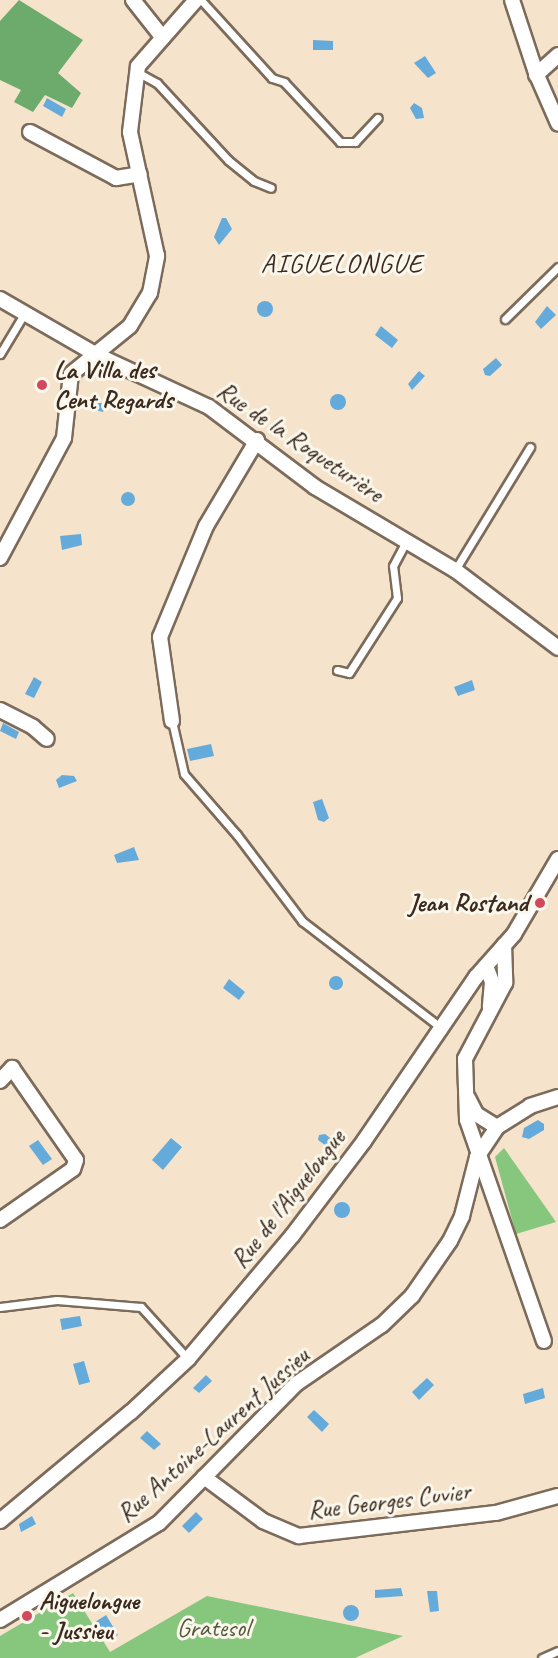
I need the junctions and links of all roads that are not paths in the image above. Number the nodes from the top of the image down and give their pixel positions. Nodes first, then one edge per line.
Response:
1 (133, 0) edge
2 (196, 0) edge
3 (201, 0) edge
4 (512, 0) edge
5 (163, 38) junction
6 (558, 55) edge
7 (137, 72) junction
8 (536, 75) junction
9 (377, 118) dead end
10 (558, 123) edge
11 (30, 132) dead end
12 (140, 174) junction
13 (271, 188) dead end
14 (558, 267) edge
15 (0, 299) edge
16 (24, 314) junction
17 (505, 319) dead end
18 (0, 354) edge
19 (97, 355) junction
20 (257, 440) junction
21 (530, 447) dead end
22 (407, 540) junction
23 (0, 558) edge
24 (455, 570) junction
25 (558, 648) edge
26 (337, 670) dead end
27 (0, 710) edge
28 (172, 721) joint
29 (47, 739) dead end
30 (558, 859) edge
31 (504, 945) junction
32 (486, 966) junction
33 (489, 1015) junction
34 (443, 1029) junction
35 (0, 1081) edge
36 (465, 1093) junction
37 (558, 1097) edge
38 (497, 1127) junction
39 (477, 1157) junction
40 (0, 1220) edge
41 (0, 1307) edge
42 (544, 1341) dead end
43 (188, 1359) junction
44 (204, 1477) junction
45 (558, 1496) edge
46 (0, 1521) edge
47 (0, 1620) edge
48 (558, 1651) edge
49 (542, 1658) edge

1 - 5 street
2 - 5 street
3 - 9 lane
4 - 8 street
5 - 7 street
6 - 8 street
7 - 12 street
7 - 13 lane
8 - 10 street
11 - 12 street
12 - 19 street
14 - 17 lane
15 - 16 street, Rue de la Roqueturière
16 - 18 lane
16 - 19 street, Rue de la Roqueturière
19 - 20 street, Rue de la Roqueturière
19 - 23 street
20 - 22 street, Rue de la Roqueturière
20 - 28 street
21 - 24 lane
22 - 24 street, Rue de la Roqueturière
22 - 26 lane
24 - 25 street, Rue de la Roqueturière
27 - 29 street
28 - 34 lane
30 - 31 street, Rue de l'Aiguelongue
31 - 32 street, Rue de l'Aiguelongue
31 - 33 street
32 - 33 street
32 - 34 street, Rue de l'Aiguelongue
33 - 36 street
34 - 43 street, Rue de l'Aiguelongue
35 - 40 street
36 - 38 street
36 - 39 street
37 - 38 street, Rue Antoine-Laurent Jussieu
38 - 39 street, Rue Antoine-Laurent Jussieu
39 - 42 street
39 - 44 street, Rue Antoine-Laurent Jussieu
41 - 43 lane
43 - 46 street, Rue de l'Aiguelongue
44 - 45 street, Rue Georges Cuvier
44 - 47 street, Rue Antoine-Laurent Jussieu
48 - 49 lane

